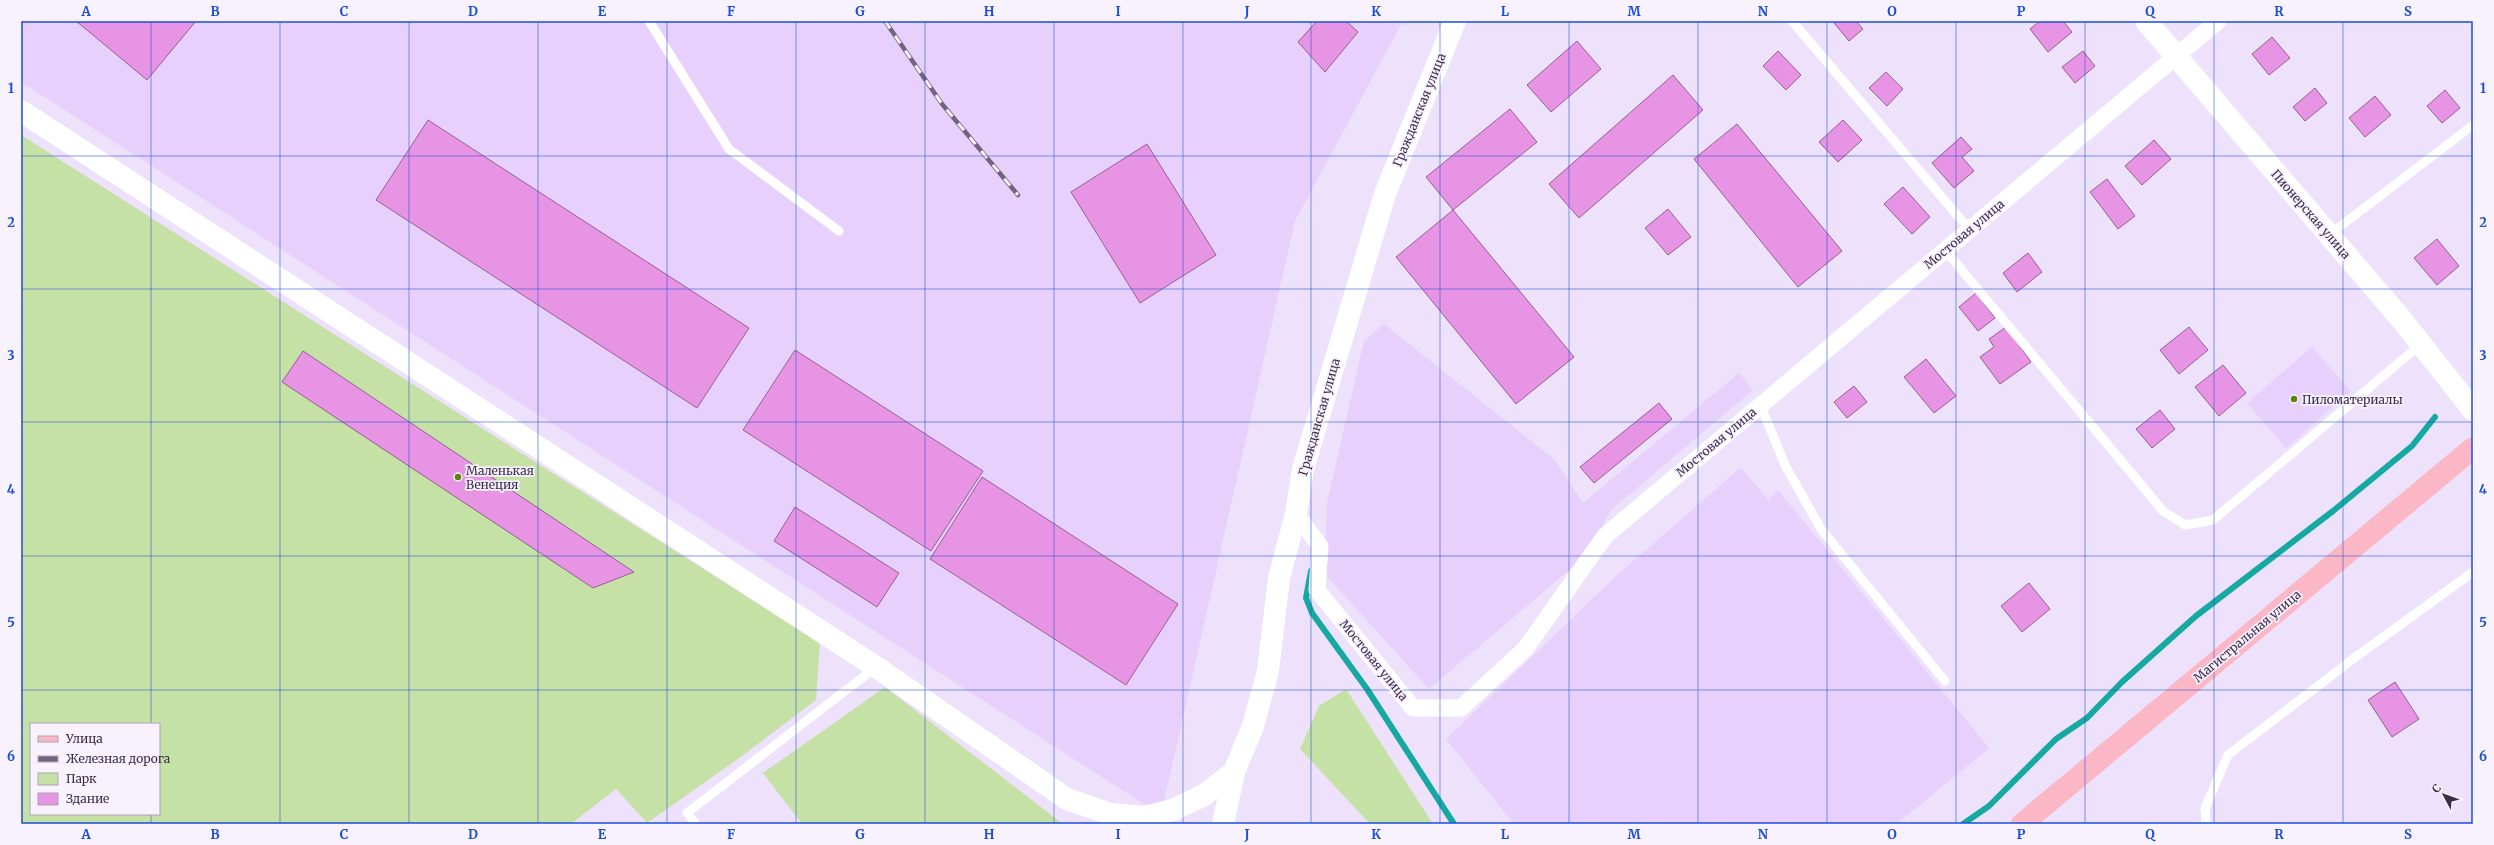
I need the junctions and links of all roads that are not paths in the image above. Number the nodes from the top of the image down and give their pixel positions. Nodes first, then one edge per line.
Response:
1 (649, 21) edge
2 (1455, 21) edge
3 (1792, 21) edge
4 (2146, 21) edge
5 (2218, 21) edge
6 (2176, 56) junction
7 (21, 111) edge
8 (2473, 125) edge
9 (1969, 229) junction
10 (840, 231) dead end
11 (2329, 235) junction
12 (1945, 250) junction
13 (2421, 344) junction
14 (1760, 404) junction
15 (2473, 410) edge
16 (2473, 448) edge
17 (1296, 514) junction
18 (2473, 572) edge
19 (876, 667) junction
20 (1945, 681) dead end
21 (1234, 772) junction
22 (1067, 799) junction
23 (696, 824) edge
24 (1088, 824) edge
25 (1223, 824) edge
26 (2022, 824) edge
27 (2206, 824) edge

1 - 10 lane
2 - 17 street, Гражданская улица
3 - 9 lane
4 - 6 street, Пионерская улица
5 - 6 street, Мостовая улица
6 - 9 street, Мостовая улица
6 - 11 street, Пионерская улица
7 - 19 street
8 - 11 lane
9 - 12 street, Мостовая улица
11 - 13 street, Пионерская улица
12 - 13 lane
12 - 14 street, Мостовая улица
13 - 15 street, Пионерская улица
14 - 17 street, Мостовая улица
14 - 20 lane
16 - 26 main road, Магистральная улица
17 - 21 street, Гражданская улица
18 - 27 lane
19 - 22 street
19 - 23 lane
21 - 22 street
21 - 25 street, Гражданская улица
22 - 24 street

